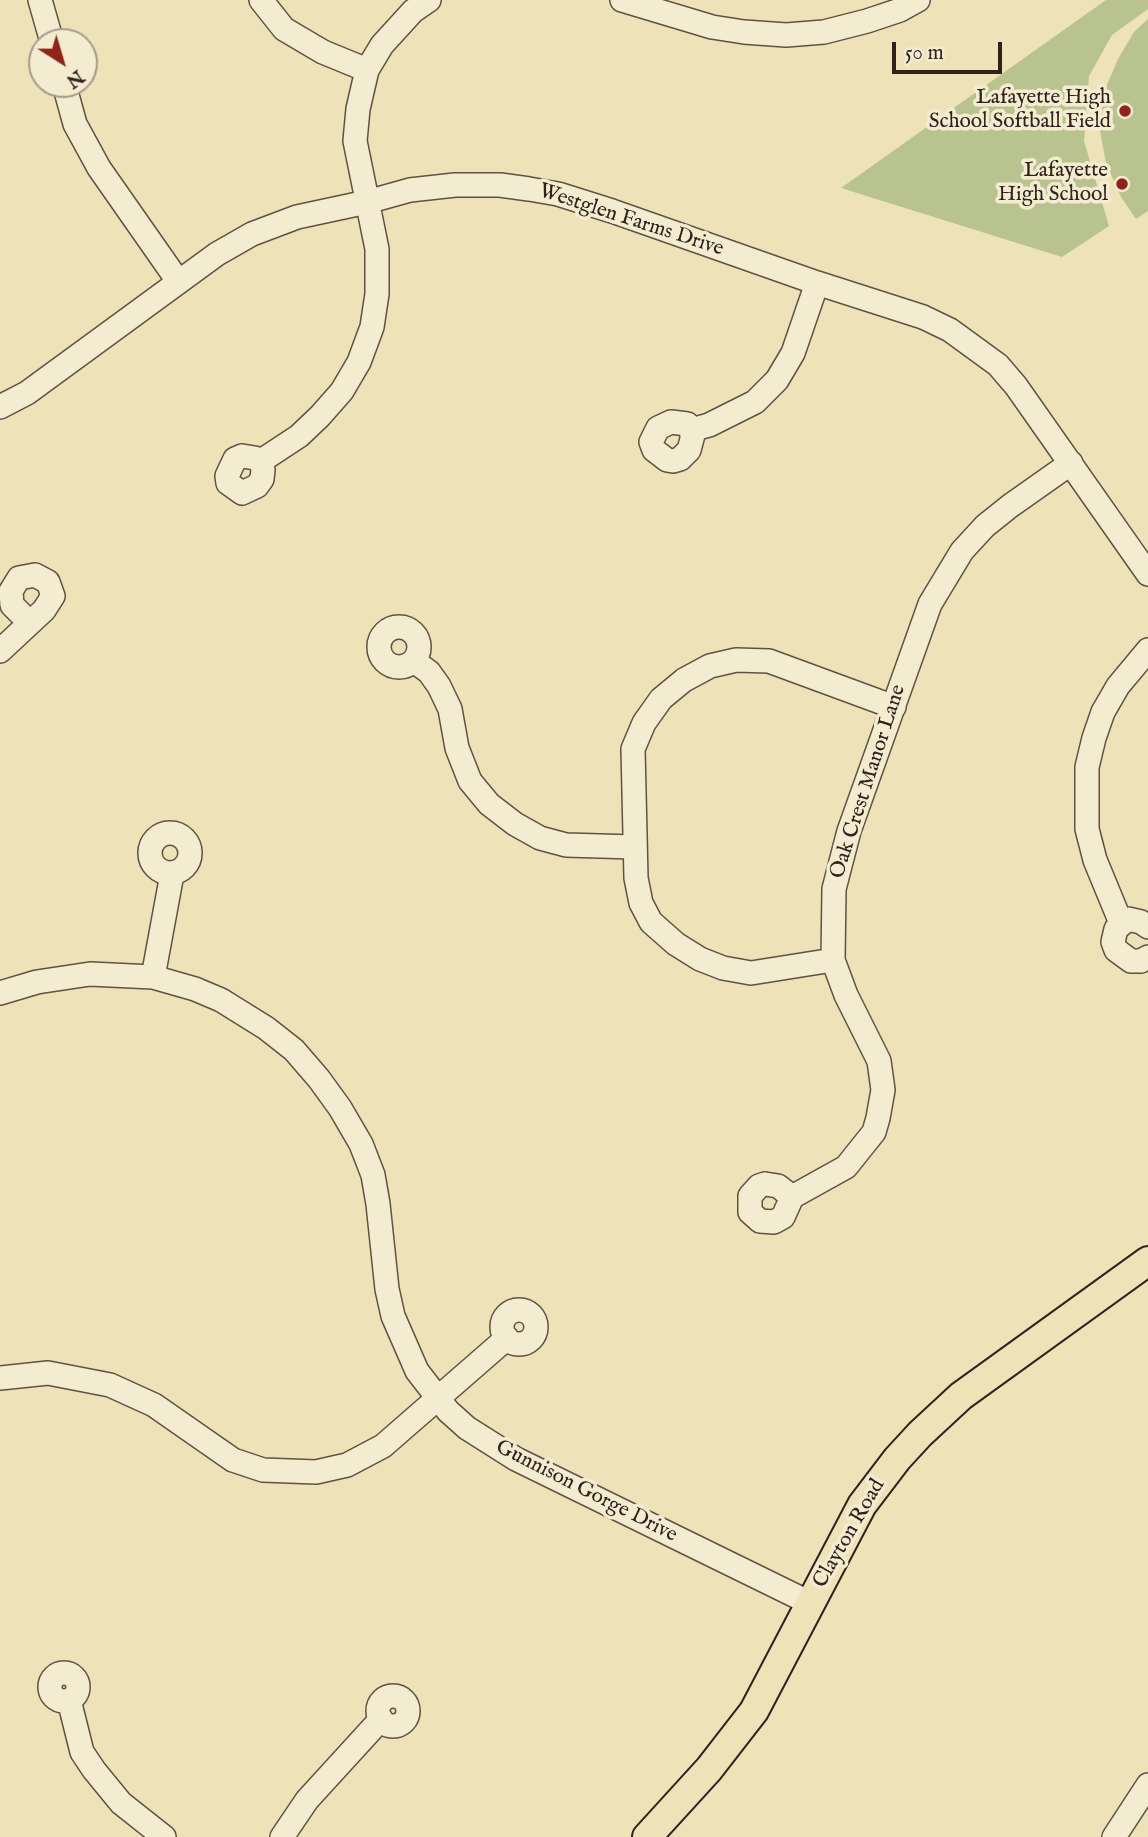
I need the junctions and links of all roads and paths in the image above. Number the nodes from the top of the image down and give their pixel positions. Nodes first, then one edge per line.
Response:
1 (40, 0) edge
2 (261, 0) edge
3 (429, 0) edge
4 (622, 0) edge
5 (918, 0) edge
6 (48, 28) edge
7 (367, 71) junction
8 (68, 98) edge
9 (367, 202) junction
10 (178, 281) junction
11 (817, 283) junction
12 (0, 407) edge
13 (691, 430) dead end
14 (261, 461) dead end
15 (1071, 463) junction
16 (1148, 575) edge
17 (37, 616) dead end
18 (1148, 650) edge
19 (0, 651) edge
20 (414, 661) dead end
21 (894, 707) junction
22 (634, 847) junction
23 (172, 874) dead end
24 (1121, 923) junction
25 (1148, 928) edge
26 (1148, 957) edge
27 (833, 960) junction
28 (153, 977) junction
29 (0, 993) edge
30 (792, 1197) dead end
31 (1148, 1261) edge
32 (507, 1338) dead end
33 (0, 1378) edge
34 (439, 1400) junction
35 (810, 1603) junction
36 (69, 1700) dead end
37 (381, 1719) dead end
38 (1148, 1785) edge
39 (164, 1837) edge
40 (282, 1837) edge
41 (647, 1837) edge
42 (1114, 1837) edge

1 - 6 street
2 - 7 street
3 - 7 street
4 - 5 street
7 - 9 street
8 - 10 street
9 - 10 street, Westglen Farms Drive
9 - 11 street, Westglen Farms Drive
9 - 14 street
10 - 12 street, Westglen Farms Drive
11 - 13 street
11 - 15 street, Westglen Farms Drive
15 - 16 street, Westglen Farms Drive
15 - 21 street, Oak Crest Manor Lane
17 - 19 street
18 - 24 street
20 - 22 street
21 - 22 street
21 - 27 street, Oak Crest Manor Lane
22 - 27 street
23 - 28 street
24 - 25 street
24 - 26 street
27 - 30 street, Oak Crest Manor Lane
28 - 29 street, Gunnison Gorge Drive
28 - 34 street, Gunnison Gorge Drive
31 - 35 main road, Clayton Road
32 - 34 street
33 - 34 street
34 - 35 street, Gunnison Gorge Drive
35 - 41 main road, Clayton Road
36 - 39 street
37 - 40 street
38 - 42 street

